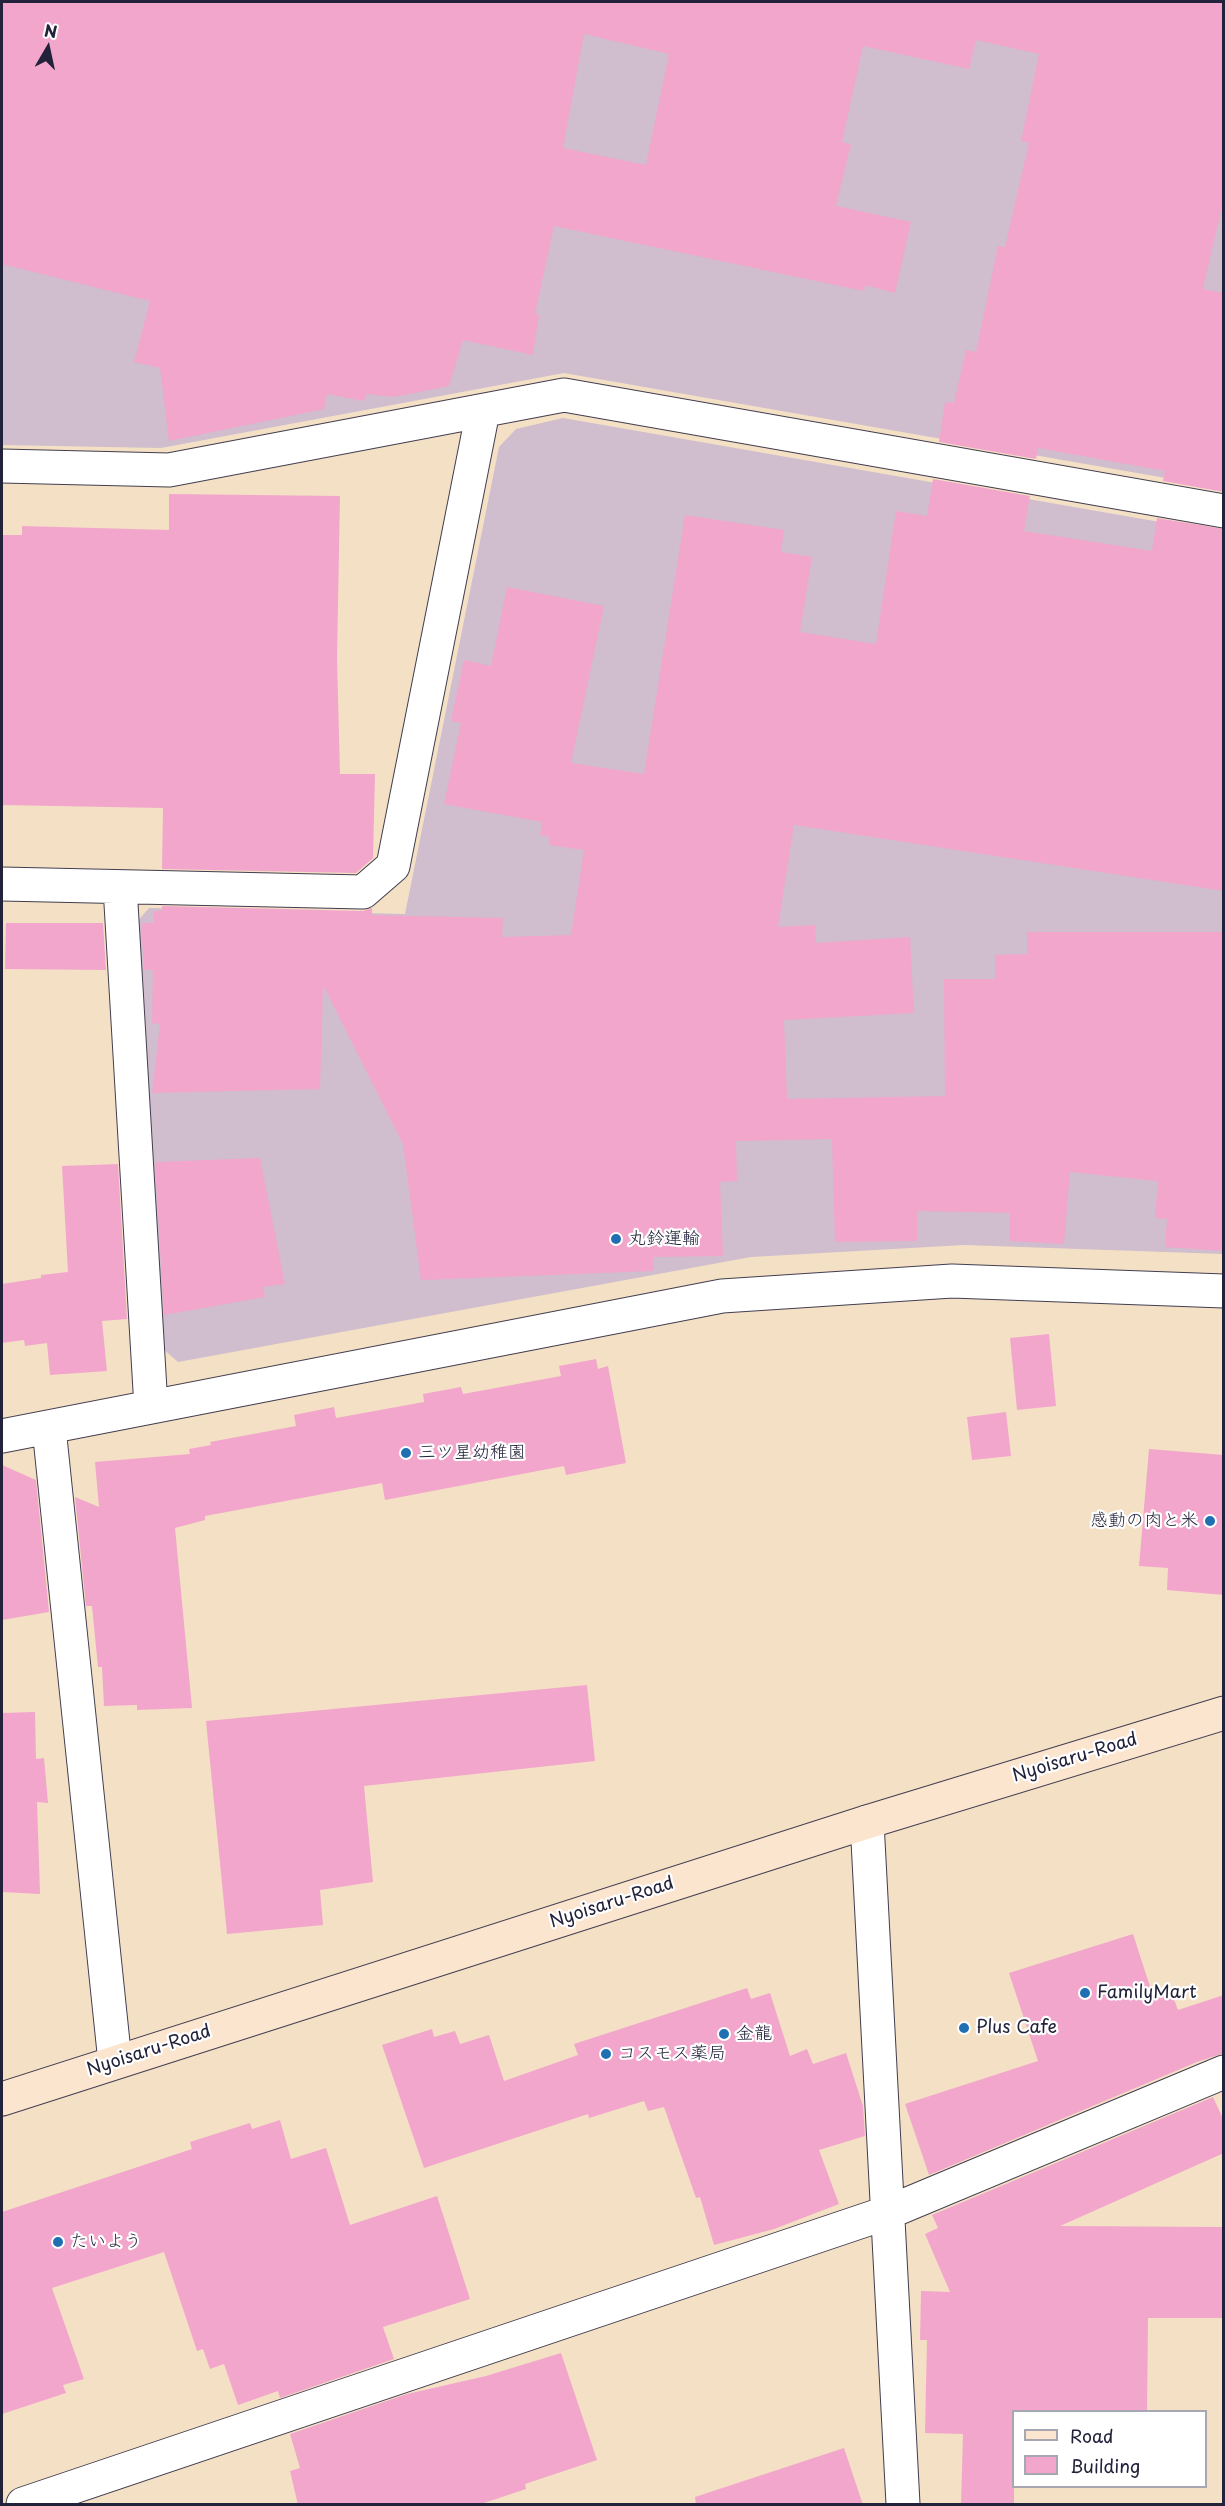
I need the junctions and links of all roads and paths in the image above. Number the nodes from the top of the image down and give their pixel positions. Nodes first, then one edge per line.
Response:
1 (483, 411) junction
2 (2, 466) edge
3 (1224, 511) edge
4 (2, 884) edge
5 (120, 887) junction
6 (1224, 1292) edge
7 (151, 1407) junction
8 (49, 1428) junction
9 (2, 1436) edge
10 (1224, 1713) edge
11 (867, 1822) junction
12 (115, 2062) junction
13 (1224, 2072) edge
14 (2, 2099) edge
15 (889, 2212) junction
16 (23, 2505) edge
17 (903, 2505) edge

1 - 2 street
1 - 3 street
1 - 5 street
4 - 5 street
5 - 7 street
6 - 7 street
7 - 8 street
8 - 9 street
8 - 12 street
10 - 11 street, Nyoisaru-Road
11 - 12 street, Nyoisaru-Road
11 - 15 street
12 - 14 street, Nyoisaru-Road
13 - 15 street
15 - 16 street
15 - 17 street

